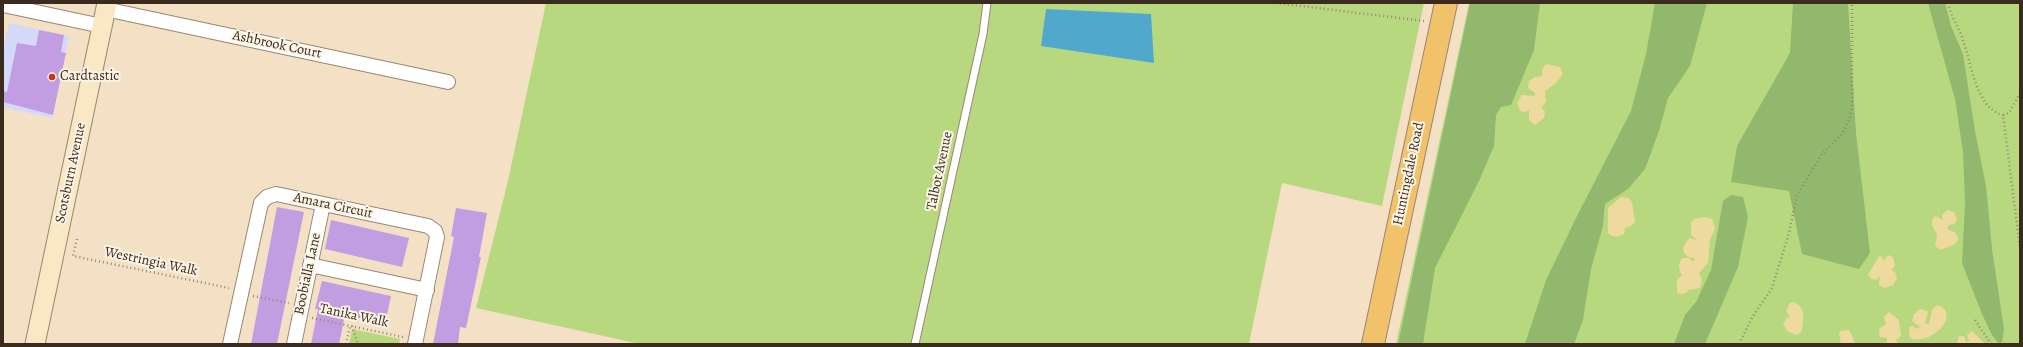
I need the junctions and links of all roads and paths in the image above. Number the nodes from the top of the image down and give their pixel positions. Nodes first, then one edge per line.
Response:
1 (987, 3) edge
2 (1276, 3) edge
3 (1852, 3) edge
4 (1948, 3) edge
5 (3, 5) edge
6 (105, 13) edge
7 (1443, 13) edge
8 (448, 82) dead end
9 (2020, 93) edge
10 (2003, 115) junction
11 (323, 204) junction
12 (77, 239) dead end
13 (2020, 248) edge
14 (310, 265) junction
15 (427, 290) junction
16 (241, 292) junction
17 (301, 311) junction
18 (1975, 320) dead end
19 (351, 326) junction
20 (409, 340) edge
21 (35, 344) edge
22 (230, 344) edge
23 (294, 344) edge
24 (346, 344) edge
25 (358, 344) edge
26 (915, 344) edge
27 (1373, 344) edge
28 (1739, 344) edge
29 (1991, 344) edge

1 - 26 lane, Talbot Avenue
2 - 7 path
3 - 28 path
4 - 10 path
5 - 6 street, Ashbrook Court
6 - 8 street, Ashbrook Court
6 - 21 street, Scotsburn Avenue
7 - 27 main road, Huntingdale Road
9 - 10 path
10 - 13 path
11 - 14 street, Boobialla Lane
11 - 15 street, Amara Circuit
11 - 16 street, Amara Circuit
12 - 16 path, Westringia Walk
14 - 15 street
14 - 17 street, Boobialla Lane
15 - 20 street, Amara Circuit
16 - 17 path, Tanika Walk
16 - 22 street, Amara Circuit
17 - 19 path, Tanika Walk
17 - 23 street, Boobialla Lane
18 - 29 path
19 - 20 path, Tanika Walk
19 - 24 path
19 - 25 path

